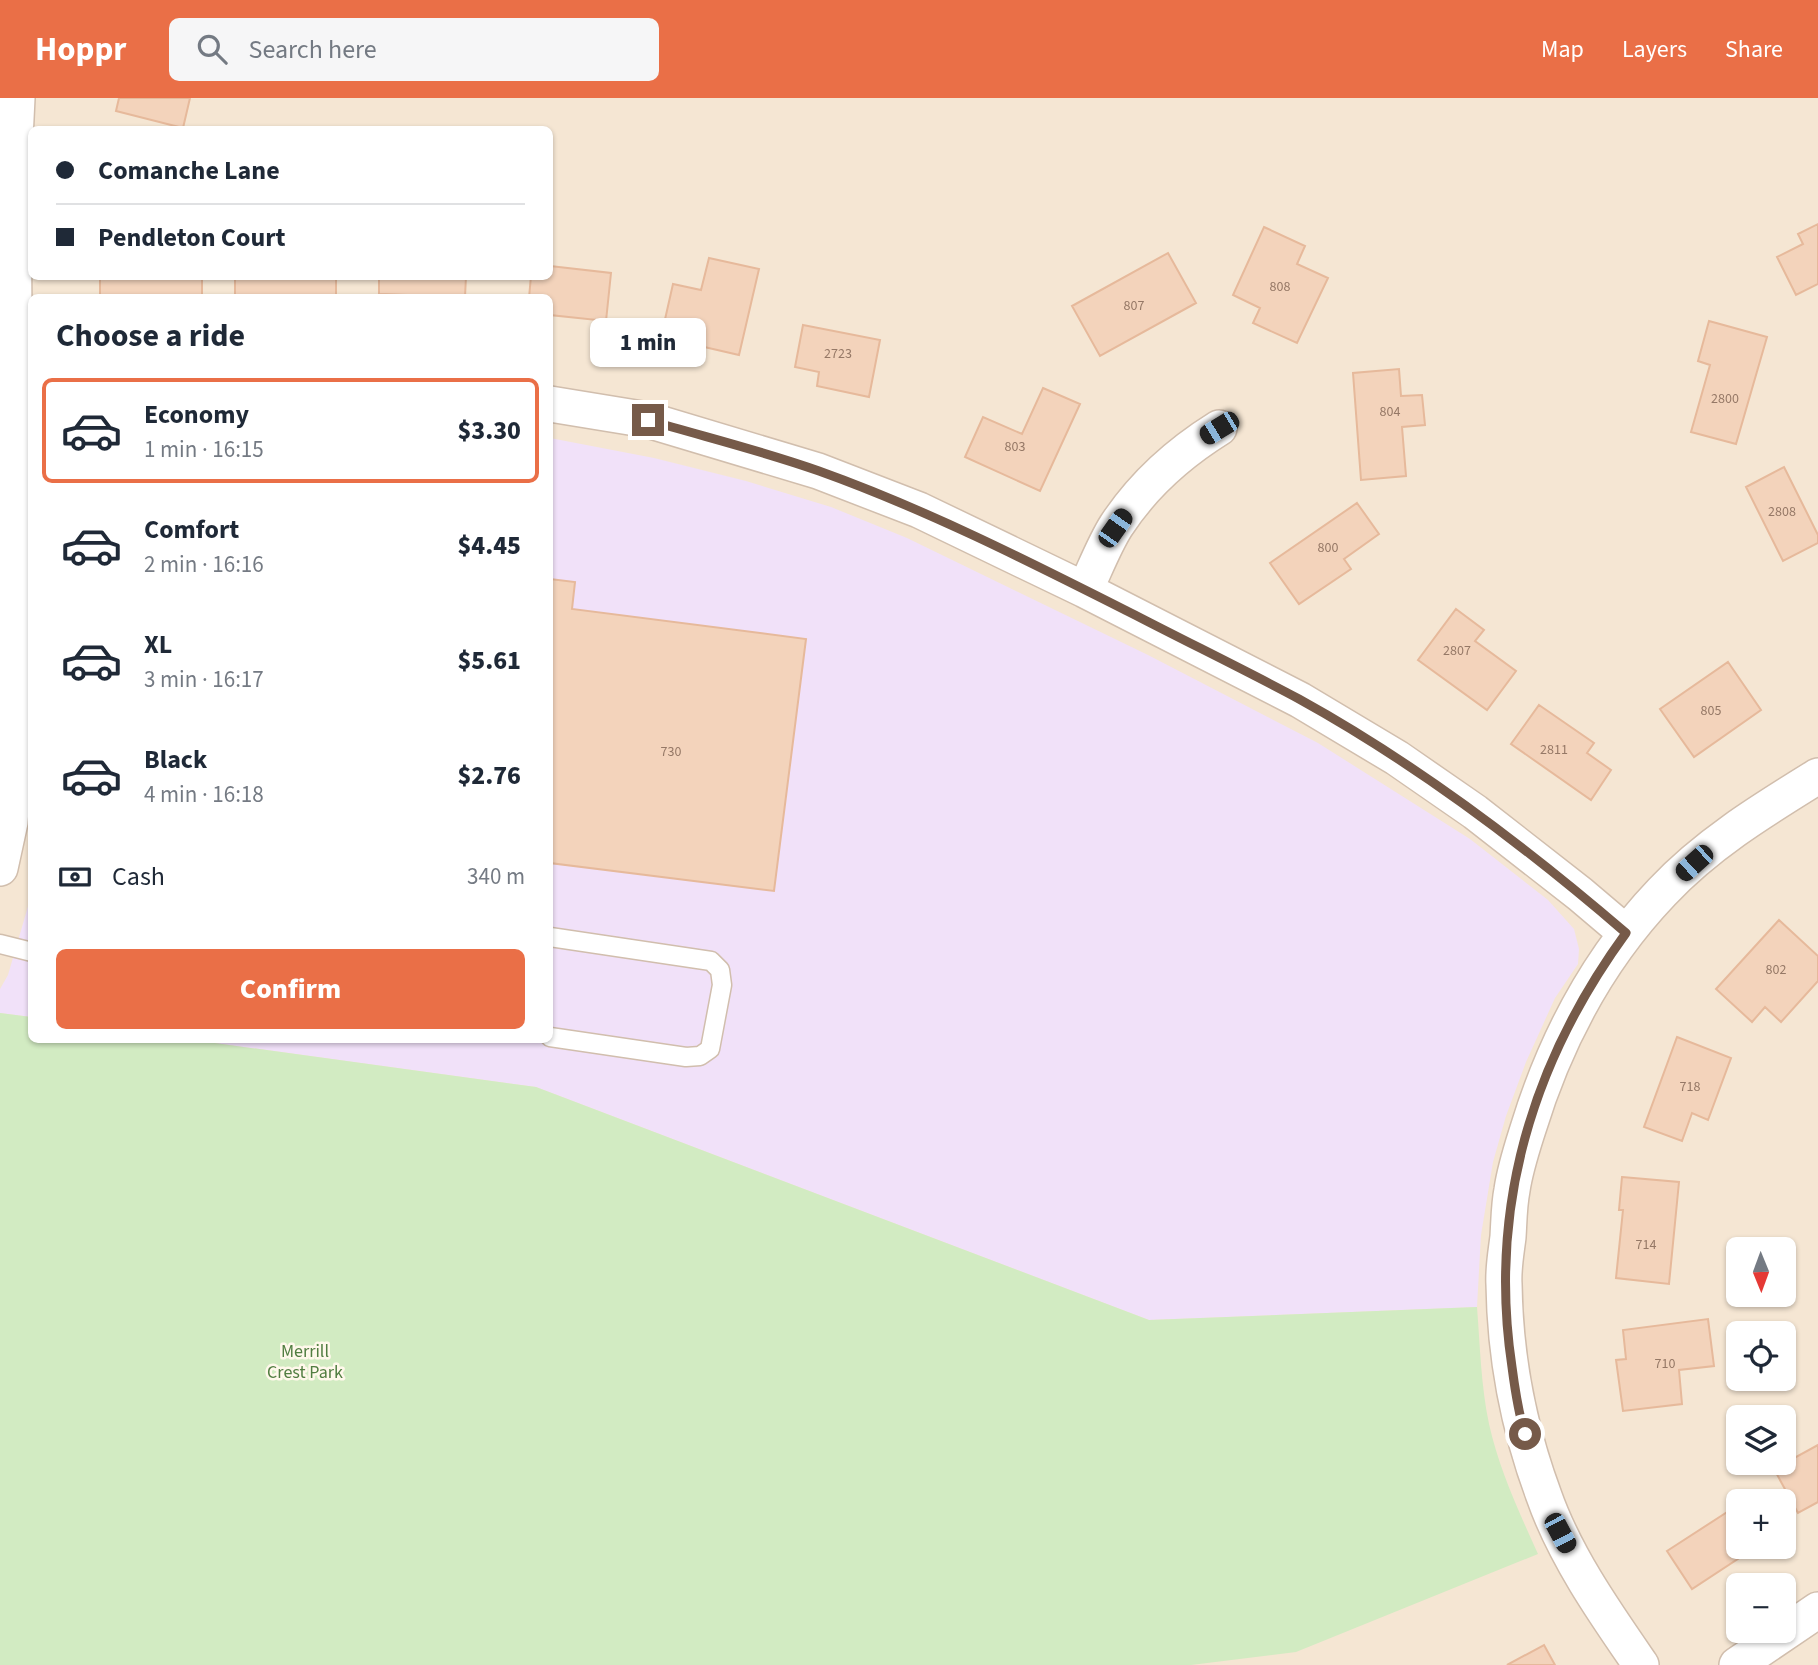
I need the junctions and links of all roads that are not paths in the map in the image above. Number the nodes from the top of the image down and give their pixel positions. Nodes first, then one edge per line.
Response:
1 (17, 98) edge
2 (16, 384) edge
3 (553, 404) edge
4 (1219, 428) dead end
5 (1085, 590) junction
6 (1818, 776) edge
7 (0, 868) edge
8 (1626, 933) junction
9 (553, 937) edge
10 (0, 944) edge
11 (28, 951) edge
12 (553, 1037) edge
13 (1818, 1610) edge
14 (1641, 1665) edge
15 (1737, 1665) edge

1 - 2 street
2 - 7 street
3 - 5 street
4 - 5 street
5 - 8 street
6 - 8 street
8 - 14 street
9 - 12 lane
10 - 11 lane
13 - 15 street

